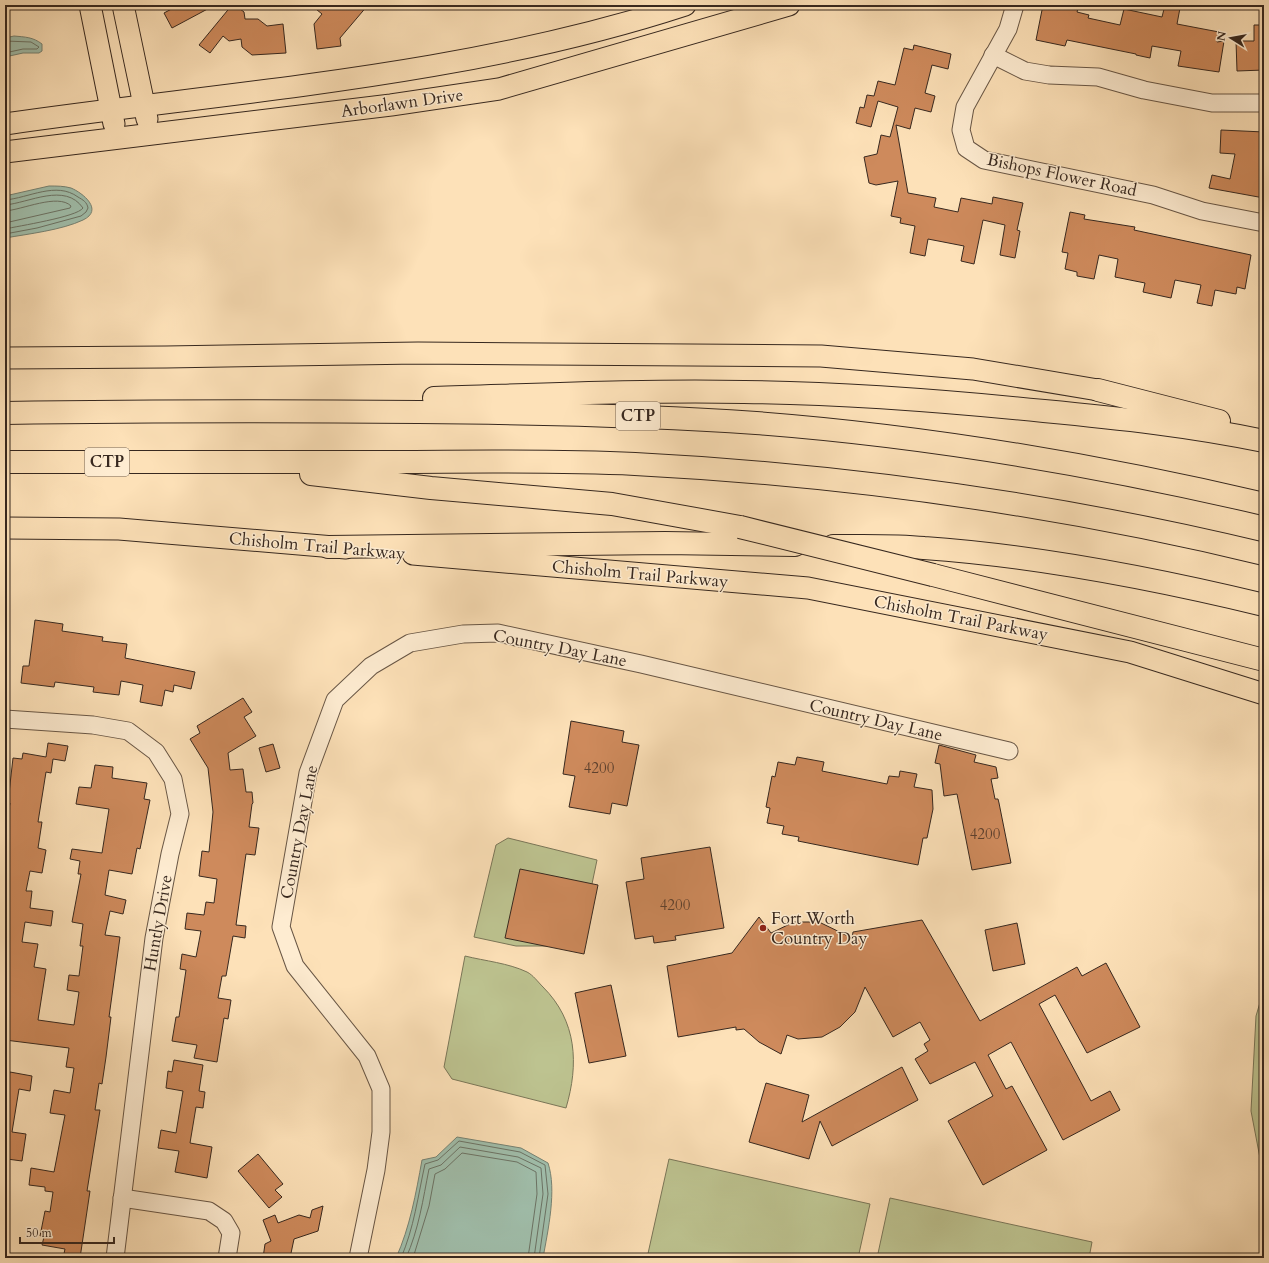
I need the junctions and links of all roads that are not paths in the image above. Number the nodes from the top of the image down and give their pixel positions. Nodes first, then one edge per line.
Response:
1 (90, 5) edge
2 (123, 5) edge
3 (685, 5) edge
4 (789, 5) edge
5 (1015, 5) edge
6 (993, 55) junction
7 (1264, 103) edge
8 (144, 106) junction
9 (112, 111) junction
10 (5, 124) edge
11 (149, 135) junction
12 (117, 139) junction
13 (5, 152) edge
14 (1264, 223) edge
15 (5, 358) edge
16 (1098, 390) joint
17 (254, 410) junction
18 (5, 412) edge
19 (1264, 435) edge
20 (1264, 441) edge
21 (5, 462) edge
22 (208, 462) junction
23 (1264, 504) edge
24 (5, 528) edge
25 (328, 547) junction
26 (1264, 554) edge
27 (1264, 604) edge
28 (1264, 660) edge
29 (1264, 694) edge
30 (5, 719) edge
31 (1009, 751) dead end
32 (122, 1198) junction
33 (115, 1258) edge
34 (227, 1258) edge
35 (358, 1258) edge

1 - 9 main road
2 - 8 main road
3 - 8 main road, Arborlawn Drive
4 - 11 main road, Arborlawn Drive
5 - 6 street, Bishops Flower Road
6 - 7 street
6 - 14 street, Bishops Flower Road
8 - 9 main road, Arborlawn Drive
8 - 11 main road
9 - 10 main road, Arborlawn Drive
9 - 12 main road
11 - 12 main road, Arborlawn Drive
12 - 13 main road, Arborlawn Drive
15 - 16 main road
16 - 19 highway
17 - 18 highway, CTP
17 - 20 highway
17 - 23 highway, CTP
21 - 22 highway, CTP
22 - 26 highway, CTP
22 - 28 highway, bridge
24 - 25 main road, Chisholm Trail Parkway
25 - 27 highway
25 - 29 main road, Chisholm Trail Parkway
30 - 32 street, Huntly Drive
31 - 35 street, Country Day Lane
32 - 33 street, Huntly Drive
32 - 34 street

